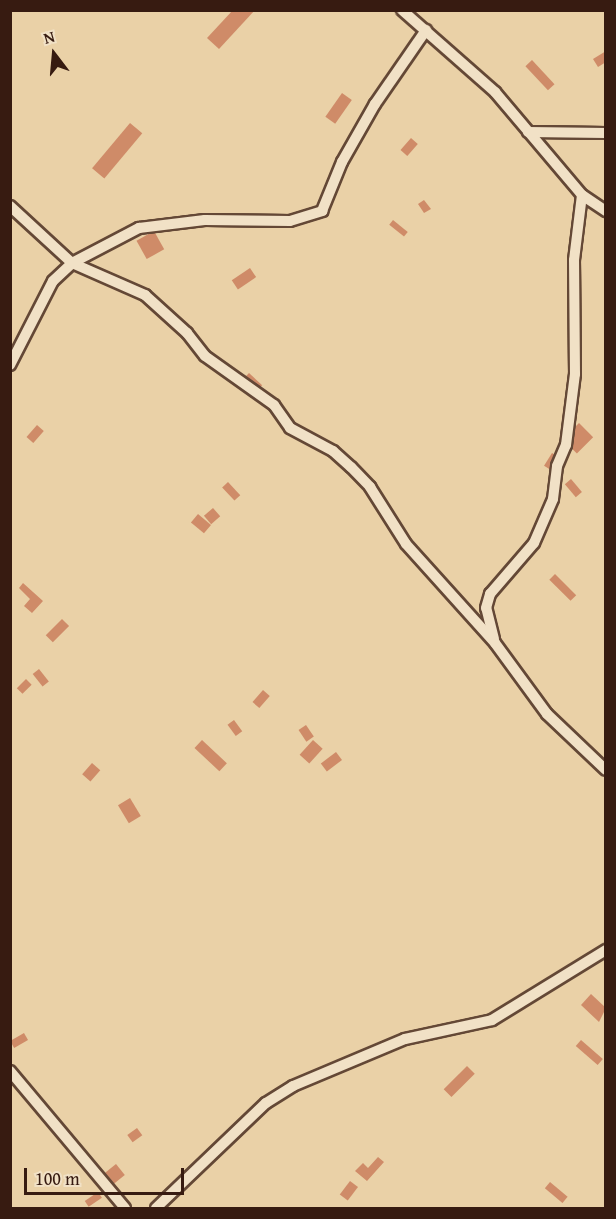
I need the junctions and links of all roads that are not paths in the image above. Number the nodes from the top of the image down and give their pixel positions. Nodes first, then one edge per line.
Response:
1 (402, 10) edge
2 (426, 30) junction
3 (528, 132) junction
4 (606, 133) edge
5 (582, 195) junction
6 (10, 206) edge
7 (606, 211) edge
8 (72, 264) junction
9 (10, 364) edge
10 (495, 643) junction
11 (606, 770) edge
12 (606, 950) edge
13 (10, 1071) edge
14 (125, 1209) edge
15 (156, 1209) edge

1 - 2 street
2 - 3 street
2 - 8 street
3 - 4 street
3 - 5 street
5 - 7 street
5 - 10 street
6 - 8 street
8 - 9 street
8 - 10 street
10 - 11 street
12 - 15 street
13 - 14 street

